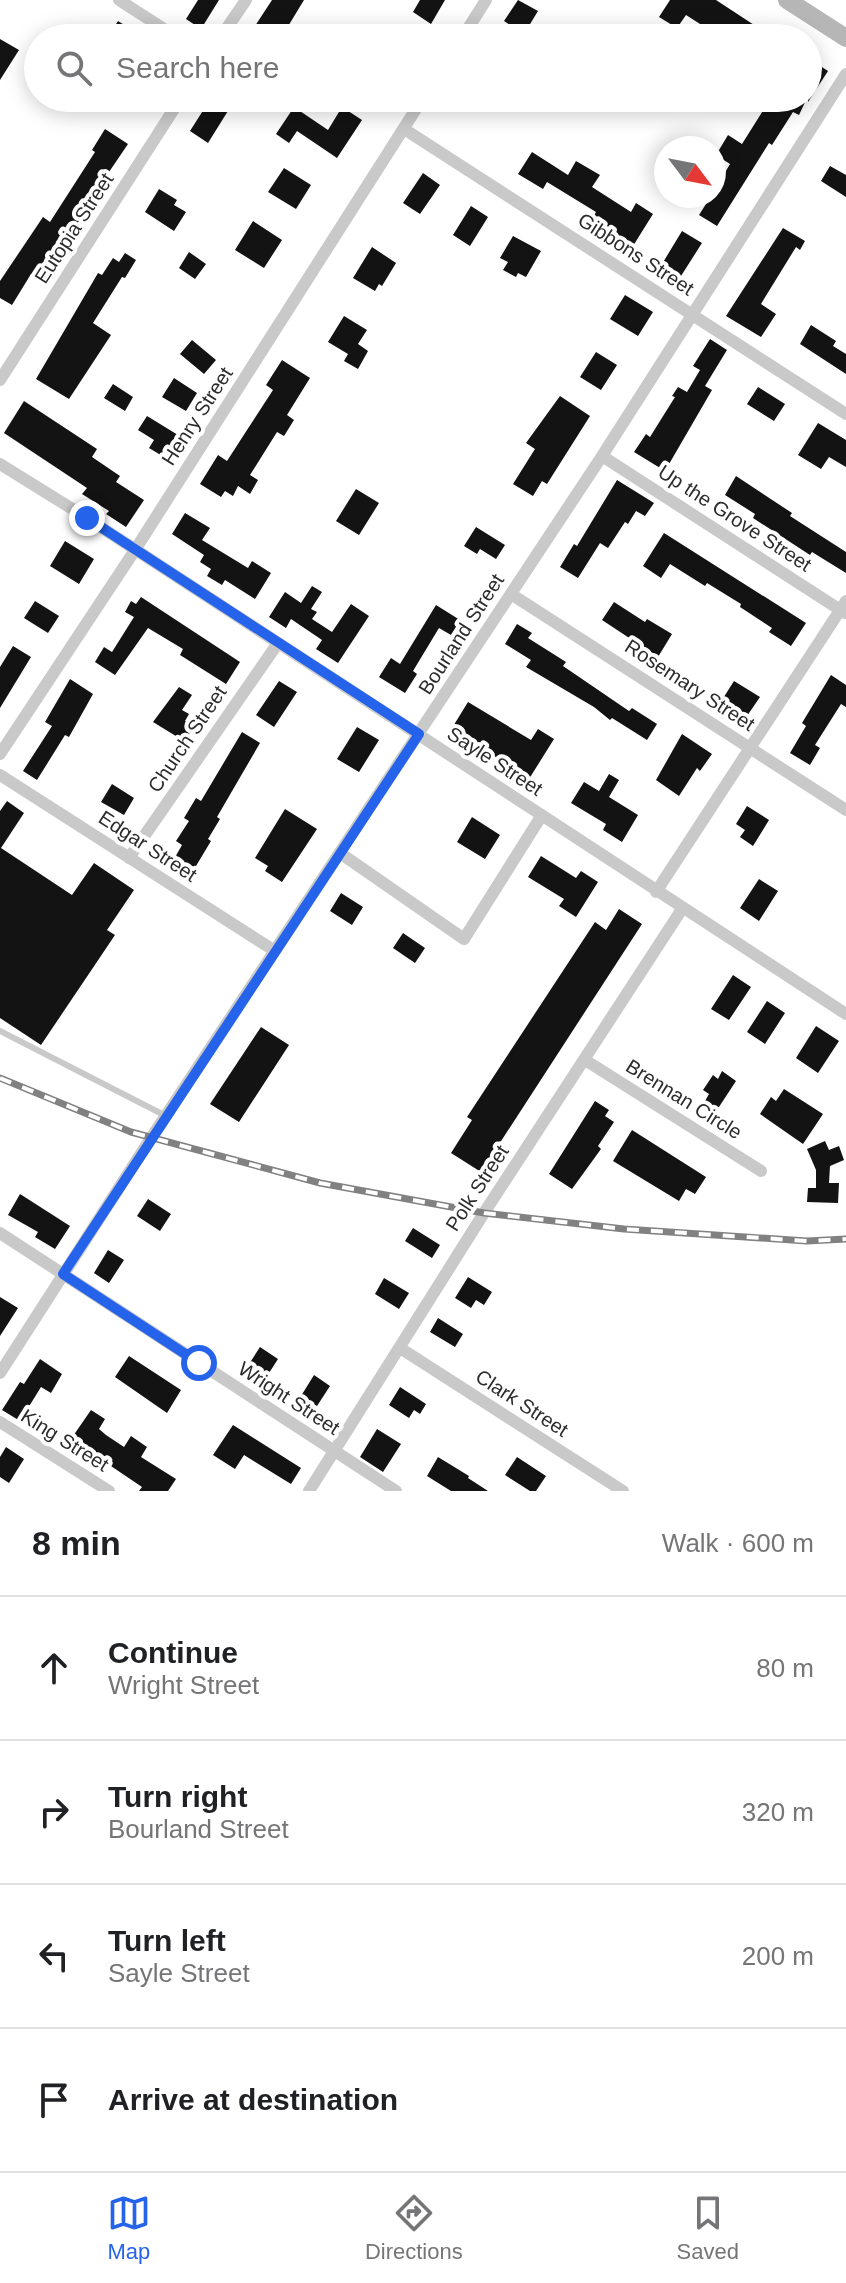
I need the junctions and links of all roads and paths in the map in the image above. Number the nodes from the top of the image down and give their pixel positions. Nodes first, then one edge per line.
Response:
1 (119, 0) edge
2 (246, 0) edge
3 (486, 0) edge
4 (787, 0) edge
5 (156, 24) edge
6 (230, 24) edge
7 (471, 24) edge
8 (846, 38) edge
9 (846, 74) edge
10 (172, 112) edge
11 (414, 112) edge
12 (822, 112) edge
13 (822, 112) edge
14 (404, 129) junction
15 (693, 315) junction
16 (0, 380) edge
17 (846, 414) edge
18 (602, 456) junction
19 (0, 464) edge
20 (135, 550) junction
21 (511, 594) junction
22 (844, 608) edge
23 (278, 643) junction
24 (419, 734) junction
25 (750, 748) junction
26 (0, 754) edge
27 (0, 775) edge
28 (846, 810) edge
29 (542, 815) junction
30 (340, 853) junction
31 (129, 858) junction
32 (656, 892) junction
33 (682, 909) junction
34 (275, 951) junction
35 (846, 1014) edge
36 (0, 1031) edge
37 (585, 1060) junction
38 (166, 1116) junction
39 (761, 1171) dead end
40 (0, 1233) edge
41 (63, 1274) junction
42 (400, 1348) junction
43 (0, 1373) edge
44 (0, 1422) edge
45 (334, 1451) junction
46 (109, 1491) edge
47 (309, 1491) edge
48 (396, 1491) edge
49 (623, 1491) edge

1 - 5 street
2 - 6 street
3 - 7 street
4 - 8 street
9 - 13 street, Bourland Street
10 - 16 street, Eutopia Street
11 - 14 street, Henry Street
12 - 15 street, Bourland Street
14 - 15 street, Gibbons Street
14 - 20 street, Henry Street
15 - 17 street, Gibbons Street
15 - 18 street, Bourland Street
18 - 21 street, Bourland Street
18 - 22 street, Up the Grove Street
19 - 20 street, Sayle Street
20 - 23 street, Sayle Street
20 - 26 street, Henry Street
21 - 24 street, Bourland Street
21 - 25 street, Rosemary Street
22 - 25 street
23 - 24 street, Sayle Street
23 - 31 street, Church Street
24 - 29 street, Sayle Street
24 - 30 street, Bourland Street
25 - 28 street, Rosemary Street
25 - 32 street
27 - 31 street, Edgar Street
29 - 30 street
29 - 32 street, Sayle Street
30 - 34 street, Bourland Street
31 - 34 street, Edgar Street
32 - 33 street, Sayle Street
33 - 35 street, Sayle Street
33 - 37 street, Polk Street
34 - 38 street, Bourland Street
36 - 38 lane
37 - 39 street, Brennan Circle
37 - 42 street, Polk Street
38 - 41 street, Bourland Street
40 - 41 street, Wright Street
41 - 43 street, Bourland Street
41 - 45 street, Wright Street
42 - 45 street, Polk Street
42 - 49 street, Clark Street
44 - 46 street, King Street
45 - 47 street, Polk Street
45 - 48 street, Wright Street

